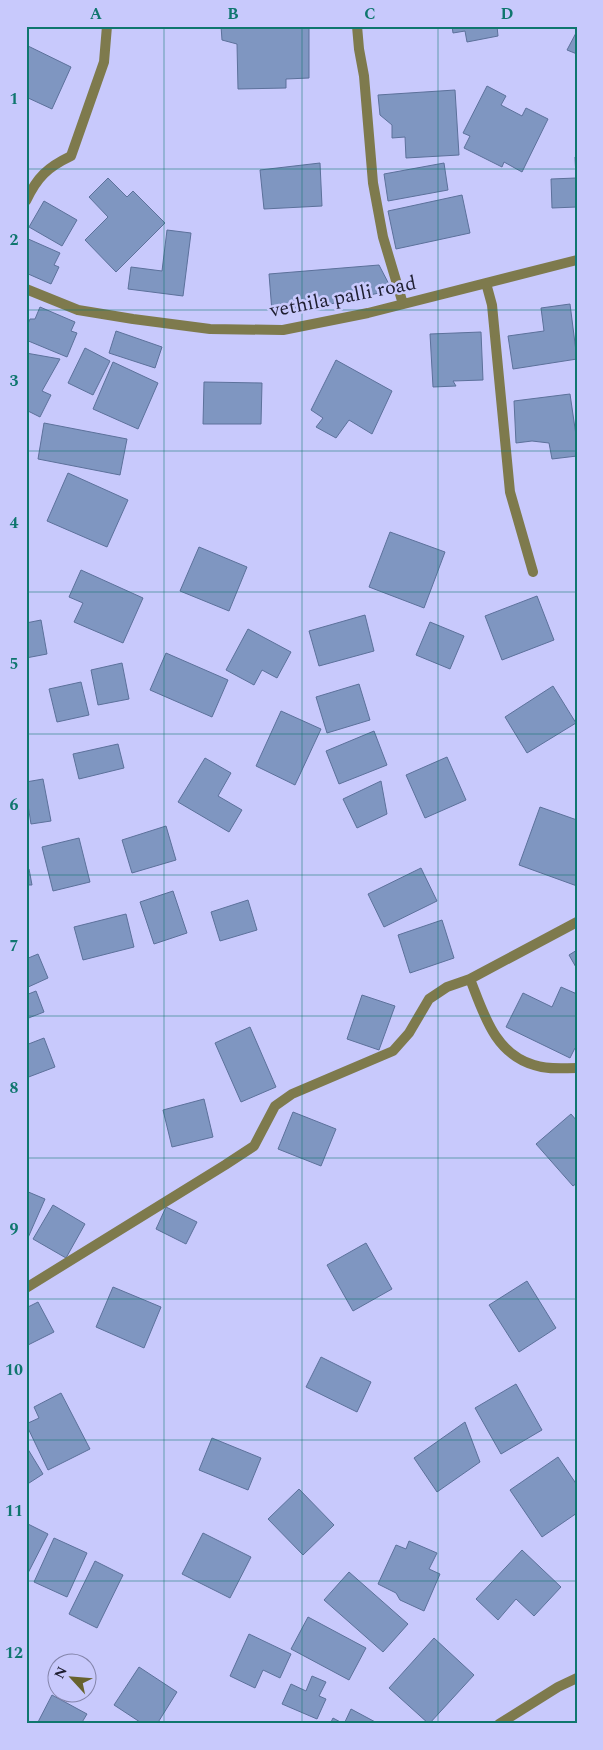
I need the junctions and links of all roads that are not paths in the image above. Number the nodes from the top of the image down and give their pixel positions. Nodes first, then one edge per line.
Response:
1 (107, 26) edge
2 (357, 26) edge
3 (26, 201) edge
4 (577, 260) edge
5 (486, 283) junction
6 (26, 289) edge
7 (403, 304) junction
8 (533, 572) dead end
9 (577, 922) edge
10 (470, 979) junction
11 (577, 1068) edge
12 (26, 1288) edge
13 (577, 1678) edge
14 (513, 1720) edge
15 (498, 1724) edge

1 - 3 street
2 - 7 street
4 - 5 street, vethila palli road
5 - 7 street, vethila palli road
5 - 8 street
6 - 7 street, vethila palli road
9 - 10 street
10 - 11 street
10 - 12 street
13 - 14 street
14 - 15 street

